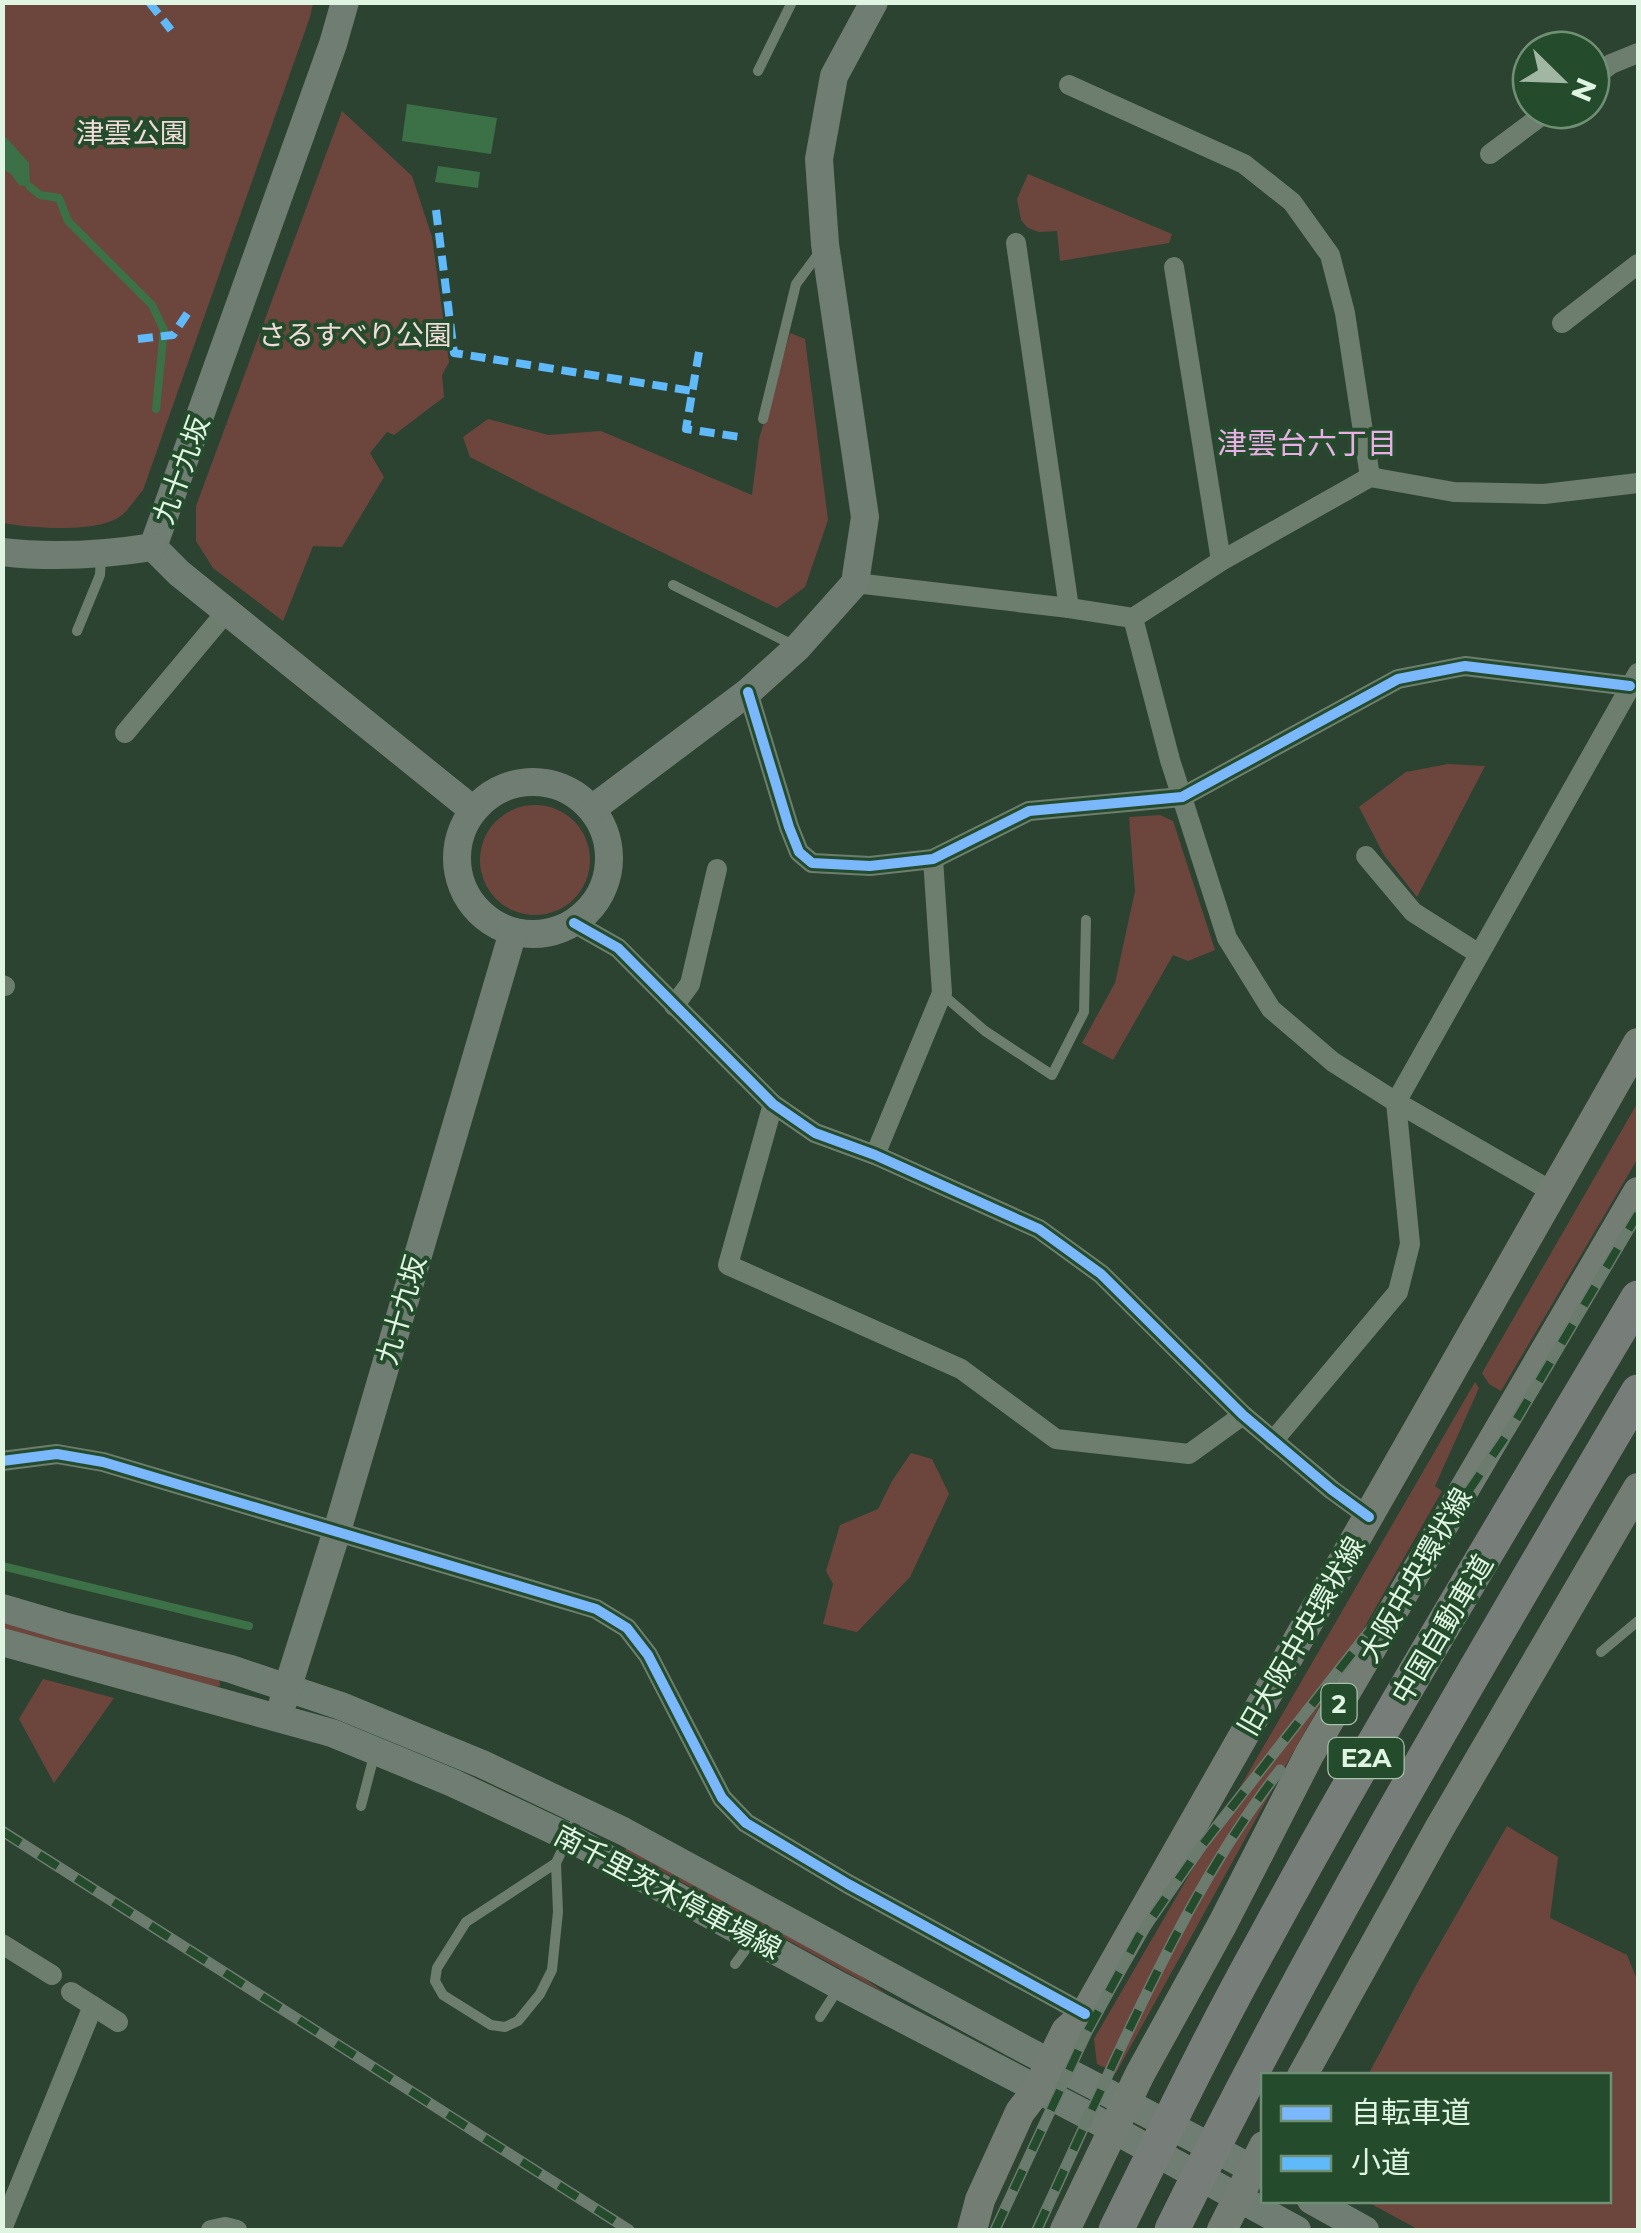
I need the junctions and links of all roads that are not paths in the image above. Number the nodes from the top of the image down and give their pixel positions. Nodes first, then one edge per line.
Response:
1 (344, 2) edge
2 (792, 2) edge
3 (866, 5) edge
4 (1638, 53) edge
5 (1611, 64) edge
6 (758, 71) dead end
7 (1069, 86) dead end
8 (1523, 130) edge
9 (1490, 154) dead end
10 (1016, 243) dead end
11 (825, 244) junction
12 (1638, 264) edge
13 (1174, 268) dead end
14 (1562, 323) dead end
15 (762, 419) dead end
16 (1370, 477) junction
17 (1638, 483) edge
18 (153, 547) junction
19 (2, 552) edge
20 (101, 555) junction
21 (1220, 561) junction
22 (855, 583) junction
23 (673, 585) dead end
24 (1069, 608) junction
25 (227, 610) junction
26 (1133, 618) junction
27 (77, 630) dead end
28 (798, 647) junction
29 (1634, 680) edge
30 (748, 692) junction
31 (125, 733) dead end
32 (1182, 797) junction
33 (592, 809) junction
34 (473, 810) junction
35 (1366, 856) dead end
36 (932, 859) junction
37 (716, 869) dead end
38 (1086, 920) dead end
39 (574, 922) junction
40 (513, 932) junction
41 (1479, 954) junction
42 (942, 993) junction
43 (674, 1006) junction
44 (1638, 1043) edge
45 (1396, 1102) junction
46 (773, 1104) junction
47 (875, 1155) junction
48 (1553, 1192) junction
49 (1638, 1192) edge
50 (1638, 1298) edge
51 (1638, 1392) edge
52 (1243, 1415) junction
53 (1273, 1441) junction
54 (2, 1461) edge
55 (1638, 1488) edge
56 (1369, 1517) junction
57 (336, 1531) junction
58 (2, 1608) edge
59 (1638, 1621) edge
60 (2, 1642) edge
61 (1601, 1652) dead end
62 (288, 1688) junction
63 (279, 1717) junction
64 (375, 1750) junction
65 (361, 1806) dead end
66 (581, 1811) junction
67 (568, 1837) junction
68 (556, 1863) junction
69 (754, 1938) junction
70 (2, 1944) edge
71 (735, 1964) dead end
72 (52, 1975) dead end
73 (840, 1986) junction
74 (71, 1992) dead end
75 (93, 2006) junction
76 (1085, 2014) junction
77 (820, 2017) dead end
78 (118, 2022) dead end
79 (1051, 2062) junction
80 (1304, 2073) edge
81 (1037, 2090) junction
82 (1261, 2152) edge
83 (1261, 2173) edge
84 (1316, 2203) edge
85 (1290, 2227) edge
86 (2, 2230) edge
87 (211, 2230) edge
88 (237, 2230) edge
89 (972, 2230) edge
90 (1065, 2230) edge
91 (1116, 2230) edge
92 (1172, 2230) edge
93 (1222, 2230) edge
94 (1365, 2230) edge

1 - 18 street, 九十九坂
2 - 6 lane
3 - 11 street
4 - 5 street
7 - 16 street
8 - 9 street
10 - 24 street
11 - 15 lane
11 - 22 street
12 - 14 street
13 - 21 street
16 - 17 street
16 - 21 street
18 - 20 street
18 - 25 street, 九十九坂
19 - 20 street
20 - 27 lane
21 - 26 street
22 - 24 street
22 - 28 street
23 - 28 lane
24 - 26 street
25 - 31 street
25 - 34 street, 九十九坂
26 - 32 street
28 - 30 street
29 - 32 street
29 - 41 street
30 - 33 street
30 - 36 street
32 - 36 street
32 - 45 street
33 - 34 street
33 - 39 street
34 - 40 street
35 - 41 street
36 - 42 street
37 - 43 street
38 - 42 lane
39 - 40 street
39 - 43 street
40 - 57 street, 九十九坂
41 - 45 street
42 - 47 street
43 - 46 street
44 - 48 main road, 旧大阪中央環状線
45 - 48 street
45 - 53 street
46 - 47 street
46 - 52 street
47 - 52 street
48 - 56 main road, 旧大阪中央環状線
49 - 90 main road, 大阪中央環状線 / 2
50 - 91 highway, 中国自動車道 / E2A
51 - 92 highway, 中国自動車道 / E2A
52 - 53 street
53 - 56 street
54 - 57 street
55 - 80 main road
56 - 76 main road, 旧大阪中央環状線
57 - 62 street, 九十九坂
57 - 76 street
58 - 62 street, 南千里茨木停車場線
59 - 61 lane
60 - 63 street, 南千里茨木停車場線
62 - 63 street, 九十九坂
62 - 66 street, 南千里茨木停車場線
63 - 64 street, 南千里茨木停車場線
64 - 65 lane
64 - 67 street, 南千里茨木停車場線
66 - 67 lane
66 - 79 street, 南千里茨木停車場線
67 - 68 lane
67 - 69 street, 南千里茨木停車場線
68 - 68 lane
69 - 71 lane
69 - 73 street, 南千里茨木停車場線
70 - 72 street
73 - 77 lane
73 - 81 street, 南千里茨木停車場線
74 - 75 street
75 - 78 street
75 - 86 street
76 - 79 main road, 旧大阪中央環状線
79 - 81 main road, 旧大阪中央環状線
79 - 83 street, 南千里茨木停車場線
81 - 85 street, 南千里茨木停車場線
81 - 89 main road, 旧大阪中央環状線
82 - 93 main road
84 - 94 street
87 - 88 street

